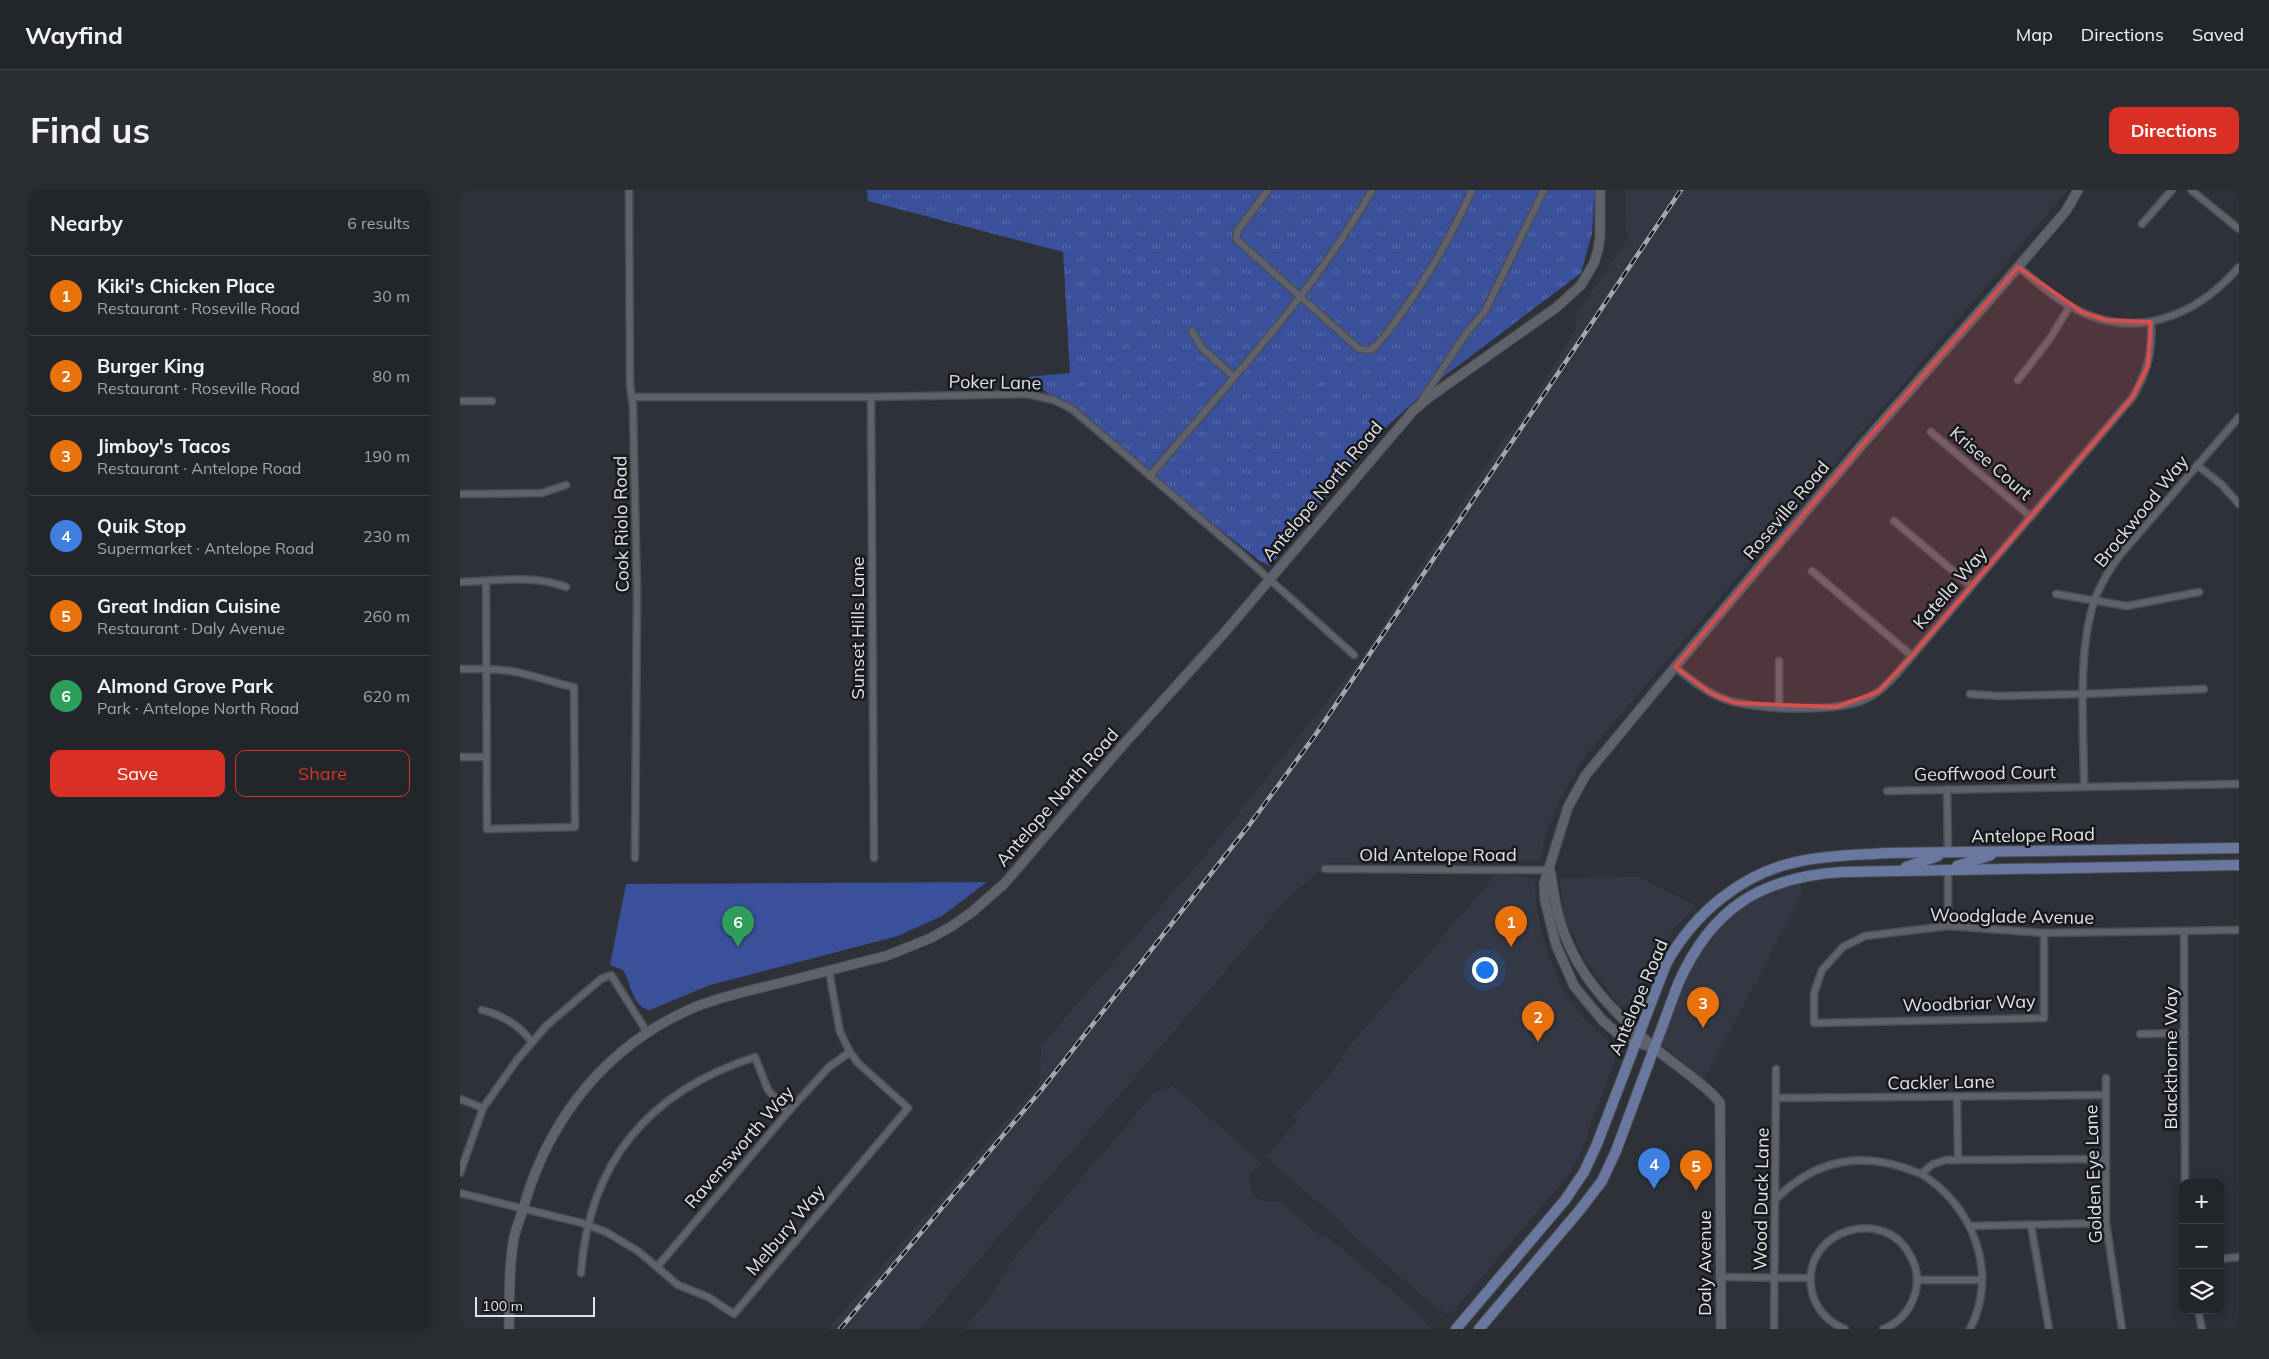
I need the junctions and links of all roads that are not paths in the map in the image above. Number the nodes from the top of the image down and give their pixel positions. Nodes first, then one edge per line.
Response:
1 (629, 190) edge
2 (1268, 190) edge
3 (1372, 190) edge
4 (1472, 190) edge
5 (1544, 190) edge
6 (1600, 190) edge
7 (2078, 190) edge
8 (2172, 190) edge
9 (2191, 190) edge
10 (2142, 224) dead end
11 (2239, 229) edge
12 (2018, 267) junction
13 (2239, 267) edge
14 (1301, 297) junction
15 (2070, 306) junction
16 (2151, 322) junction
17 (1192, 332) dead end
18 (1234, 377) junction
19 (2018, 380) dead end
20 (632, 397) junction
21 (871, 397) junction
22 (460, 401) edge
23 (492, 401) dead end
24 (1417, 408) junction
25 (2239, 417) edge
26 (1931, 432) dead end
27 (2197, 465) junction
28 (1150, 476) junction
29 (566, 485) dead end
30 (460, 494) edge
31 (2239, 504) edge
32 (2030, 517) junction
33 (1894, 521) dead end
34 (1812, 571) dead end
35 (1268, 580) junction
36 (486, 581) junction
37 (460, 582) edge
38 (1971, 586) junction
39 (566, 587) dead end
40 (2199, 592) dead end
41 (2056, 594) dead end
42 (2095, 601) junction
43 (1354, 655) dead end
44 (1912, 656) junction
45 (1779, 661) dead end
46 (1675, 667) junction
47 (486, 669) junction
48 (460, 670) edge
49 (2204, 689) dead end
50 (1970, 694) dead end
51 (2084, 694) junction
52 (1779, 707) junction
53 (460, 757) edge
54 (487, 757) junction
55 (2239, 784) edge
56 (2084, 786) junction
57 (1947, 789) junction
58 (1887, 791) dead end
59 (2239, 848) edge
60 (1948, 852) junction
61 (2001, 852) junction
62 (635, 858) dead end
63 (874, 858) dead end
64 (2239, 865) edge
65 (1325, 869) dead end
66 (1948, 869) junction
67 (1550, 870) junction
68 (1896, 870) junction
69 (1948, 926) junction
70 (2239, 930) edge
71 (2044, 933) junction
72 (2184, 933) junction
73 (828, 971) junction
74 (482, 1010) dead end
75 (1814, 1023) joint
76 (647, 1032) junction
77 (2185, 1033) junction
78 (2140, 1034) dead end
79 (1637, 1037) junction
80 (532, 1041) junction
81 (1654, 1048) junction
82 (850, 1052) junction
83 (1776, 1069) dead end
84 (2106, 1078) dead end
85 (2106, 1095) junction
86 (1957, 1097) junction
87 (1777, 1098) junction
88 (460, 1099) edge
89 (483, 1108) junction
90 (788, 1112) junction
91 (2106, 1159) junction
92 (1958, 1160) junction
93 (460, 1173) edge
94 (1921, 1174) junction
95 (2185, 1179) edge
96 (460, 1193) edge
97 (1776, 1200) junction
98 (523, 1208) junction
99 (2106, 1223) junction
100 (588, 1225) junction
101 (2031, 1225) junction
102 (1970, 1226) junction
103 (2239, 1256) edge
104 (2224, 1258) edge
105 (657, 1267) junction
106 (581, 1273) dead end
107 (1721, 1277) junction
108 (1499, 1278) junction
109 (1775, 1278) junction
110 (1810, 1278) junction
111 (1917, 1280) junction
112 (1982, 1280) junction
113 (2199, 1314) edge
114 (1971, 1328) edge
115 (509, 1329) edge
116 (1456, 1329) edge
117 (1467, 1329) edge
118 (1479, 1329) edge
119 (1721, 1329) edge
120 (1774, 1329) edge
121 (1845, 1329) edge
122 (1883, 1329) edge
123 (2049, 1329) edge
124 (2122, 1329) edge
125 (2202, 1329) edge

1 - 20 street, Cook Riolo Road
2 - 14 street
3 - 14 street
4 - 14 street
5 - 24 street
6 - 24 main road, Antelope North Road
7 - 12 main road, Roseville Road
8 - 10 street
9 - 11 street
12 - 15 street
12 - 46 main road, Roseville Road
13 - 16 street
14 - 18 street
15 - 16 street
15 - 19 street
16 - 32 street, Katella Way
17 - 18 street
18 - 28 street
20 - 21 street, Poker Lane
20 - 62 street, Cook Riolo Road
21 - 28 street, Poker Lane
21 - 63 street, Sunset Hills Lane
22 - 23 street
24 - 35 main road, Antelope North Road
25 - 27 street, Brockwood Way
26 - 32 street, Krisee Court
27 - 31 street
27 - 42 street, Brockwood Way
28 - 35 street, Poker Lane
29 - 30 street
32 - 38 street, Katella Way
33 - 38 street
34 - 44 street
35 - 43 street, Poker Lane
35 - 73 main road, Antelope North Road
36 - 37 street
36 - 39 street
36 - 47 street
38 - 44 street, Katella Way
40 - 42 street
41 - 42 street
42 - 51 street, Brockwood Way
44 - 52 street, Katella Way
45 - 52 street
46 - 52 street, Katella Way
46 - 67 main road, Roseville Road
47 - 48 street
47 - 54 street
47 - 54 street
49 - 51 street
50 - 51 street
51 - 56 street, Brockwood Way
53 - 54 street
55 - 56 street, Geoffwood Court
56 - 57 street, Geoffwood Court
57 - 58 street, Geoffwood Court
57 - 60 street
59 - 61 main road, Antelope Road
60 - 61 main road, Antelope Road
60 - 68 main road
60 - 79 main road, Antelope Road
61 - 66 main road
64 - 66 main road, Antelope Road
65 - 67 street, Old Antelope Road
66 - 68 main road, Antelope Road
66 - 69 street
67 - 79 main road, Roseville Road
67 - 79 main road, Roseville Road
68 - 81 main road, Antelope Road
69 - 71 street, Woodglade Avenue
69 - 75 street, Woodglade Avenue
70 - 72 street, Woodglade Avenue
71 - 72 street, Woodglade Avenue
71 - 75 street, Woodbriar Way
72 - 77 street, Blackthorne Way
73 - 76 main road, Antelope North Road
73 - 82 street, Melbury Way
74 - 80 street
76 - 80 street
76 - 98 main road, Antelope North Road
77 - 78 street
77 - 95 street, Blackthorne Way
79 - 81 main road, Roseville Road
79 - 108 main road, Antelope Road
80 - 89 street
81 - 107 main road, Daly Avenue
81 - 118 main road, Antelope Road
82 - 90 street, Ravensworth Way
82 - 105 street, Melbury Way
83 - 87 street, Wood Duck Lane
84 - 85 street, Golden Eye Lane
85 - 86 street, Cackler Lane
85 - 91 street, Golden Eye Lane
86 - 87 street, Cackler Lane
86 - 92 street
87 - 97 street, Wood Duck Lane
88 - 89 street
89 - 93 street
90 - 100 street
90 - 105 street, Ravensworth Way
91 - 92 street
91 - 99 street, Golden Eye Lane
92 - 94 street
94 - 97 street
94 - 102 street
96 - 98 street, Melbury Way
97 - 109 street, Wood Duck Lane
98 - 100 street, Melbury Way
98 - 115 main road, Antelope North Road
99 - 101 street
99 - 124 street, Golden Eye Lane
100 - 105 street, Melbury Way
100 - 106 street
101 - 102 street
101 - 123 street
102 - 112 street
103 - 104 street
107 - 109 street
107 - 119 main road, Daly Avenue
108 - 116 main road, Antelope Road
108 - 117 main road
109 - 110 street
109 - 120 street, Wood Duck Lane
110 - 111 street
110 - 121 street
111 - 112 street
111 - 122 street
112 - 114 street
113 - 125 street

